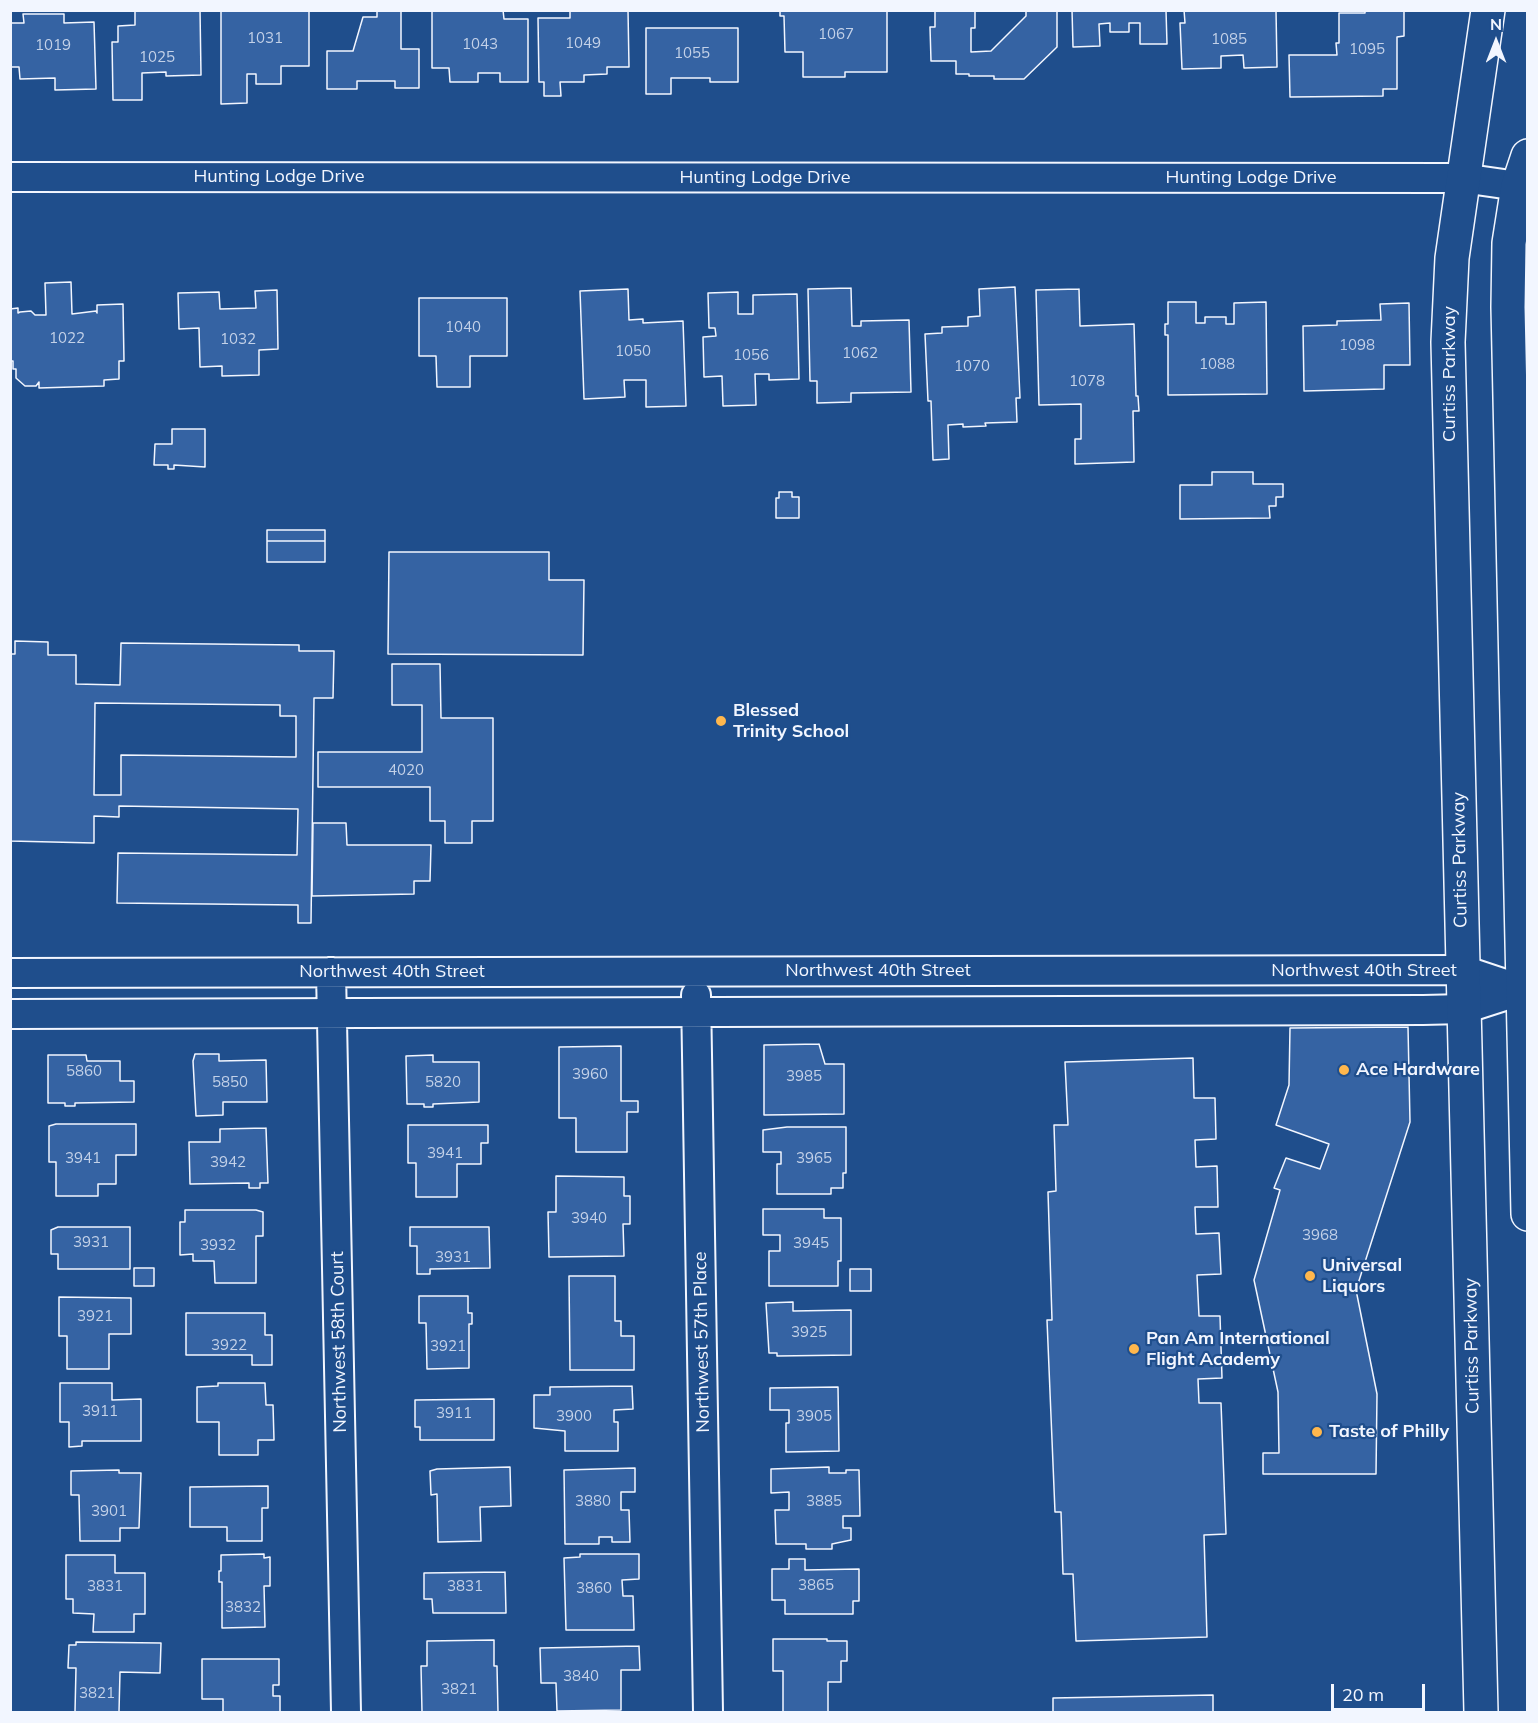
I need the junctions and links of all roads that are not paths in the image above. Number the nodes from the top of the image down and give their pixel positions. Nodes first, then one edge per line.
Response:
1 (1488, 10) edge
2 (1523, 171) edge
3 (10, 177) edge
4 (1462, 178) junction
5 (1463, 970) junction
6 (331, 972) junction
7 (696, 972) junction
8 (10, 973) edge
9 (1523, 990) junction
10 (1464, 1009) junction
11 (696, 1012) junction
12 (332, 1013) junction
13 (10, 1014) edge
14 (1527, 1214) edge
15 (346, 1713) edge
16 (708, 1713) edge
17 (1481, 1713) edge

1 - 4 main road, Curtiss Parkway
2 - 4 street, Hunting Lodge Drive
2 - 9 main road
3 - 4 street, Hunting Lodge Drive
4 - 5 main road, Curtiss Parkway
5 - 7 street, Northwest 40th Street
5 - 9 street, Northwest 40th Street
5 - 10 main road, Curtiss Parkway
6 - 7 street, Northwest 40th Street
6 - 8 street, Northwest 40th Street
6 - 12 street, Northwest 58th Court
7 - 11 street, Northwest 57th Place
9 - 10 street
9 - 14 main road
10 - 11 street
10 - 17 main road, Curtiss Parkway
11 - 12 street
11 - 16 street, Northwest 57th Place
12 - 13 street
12 - 15 street, Northwest 58th Court

